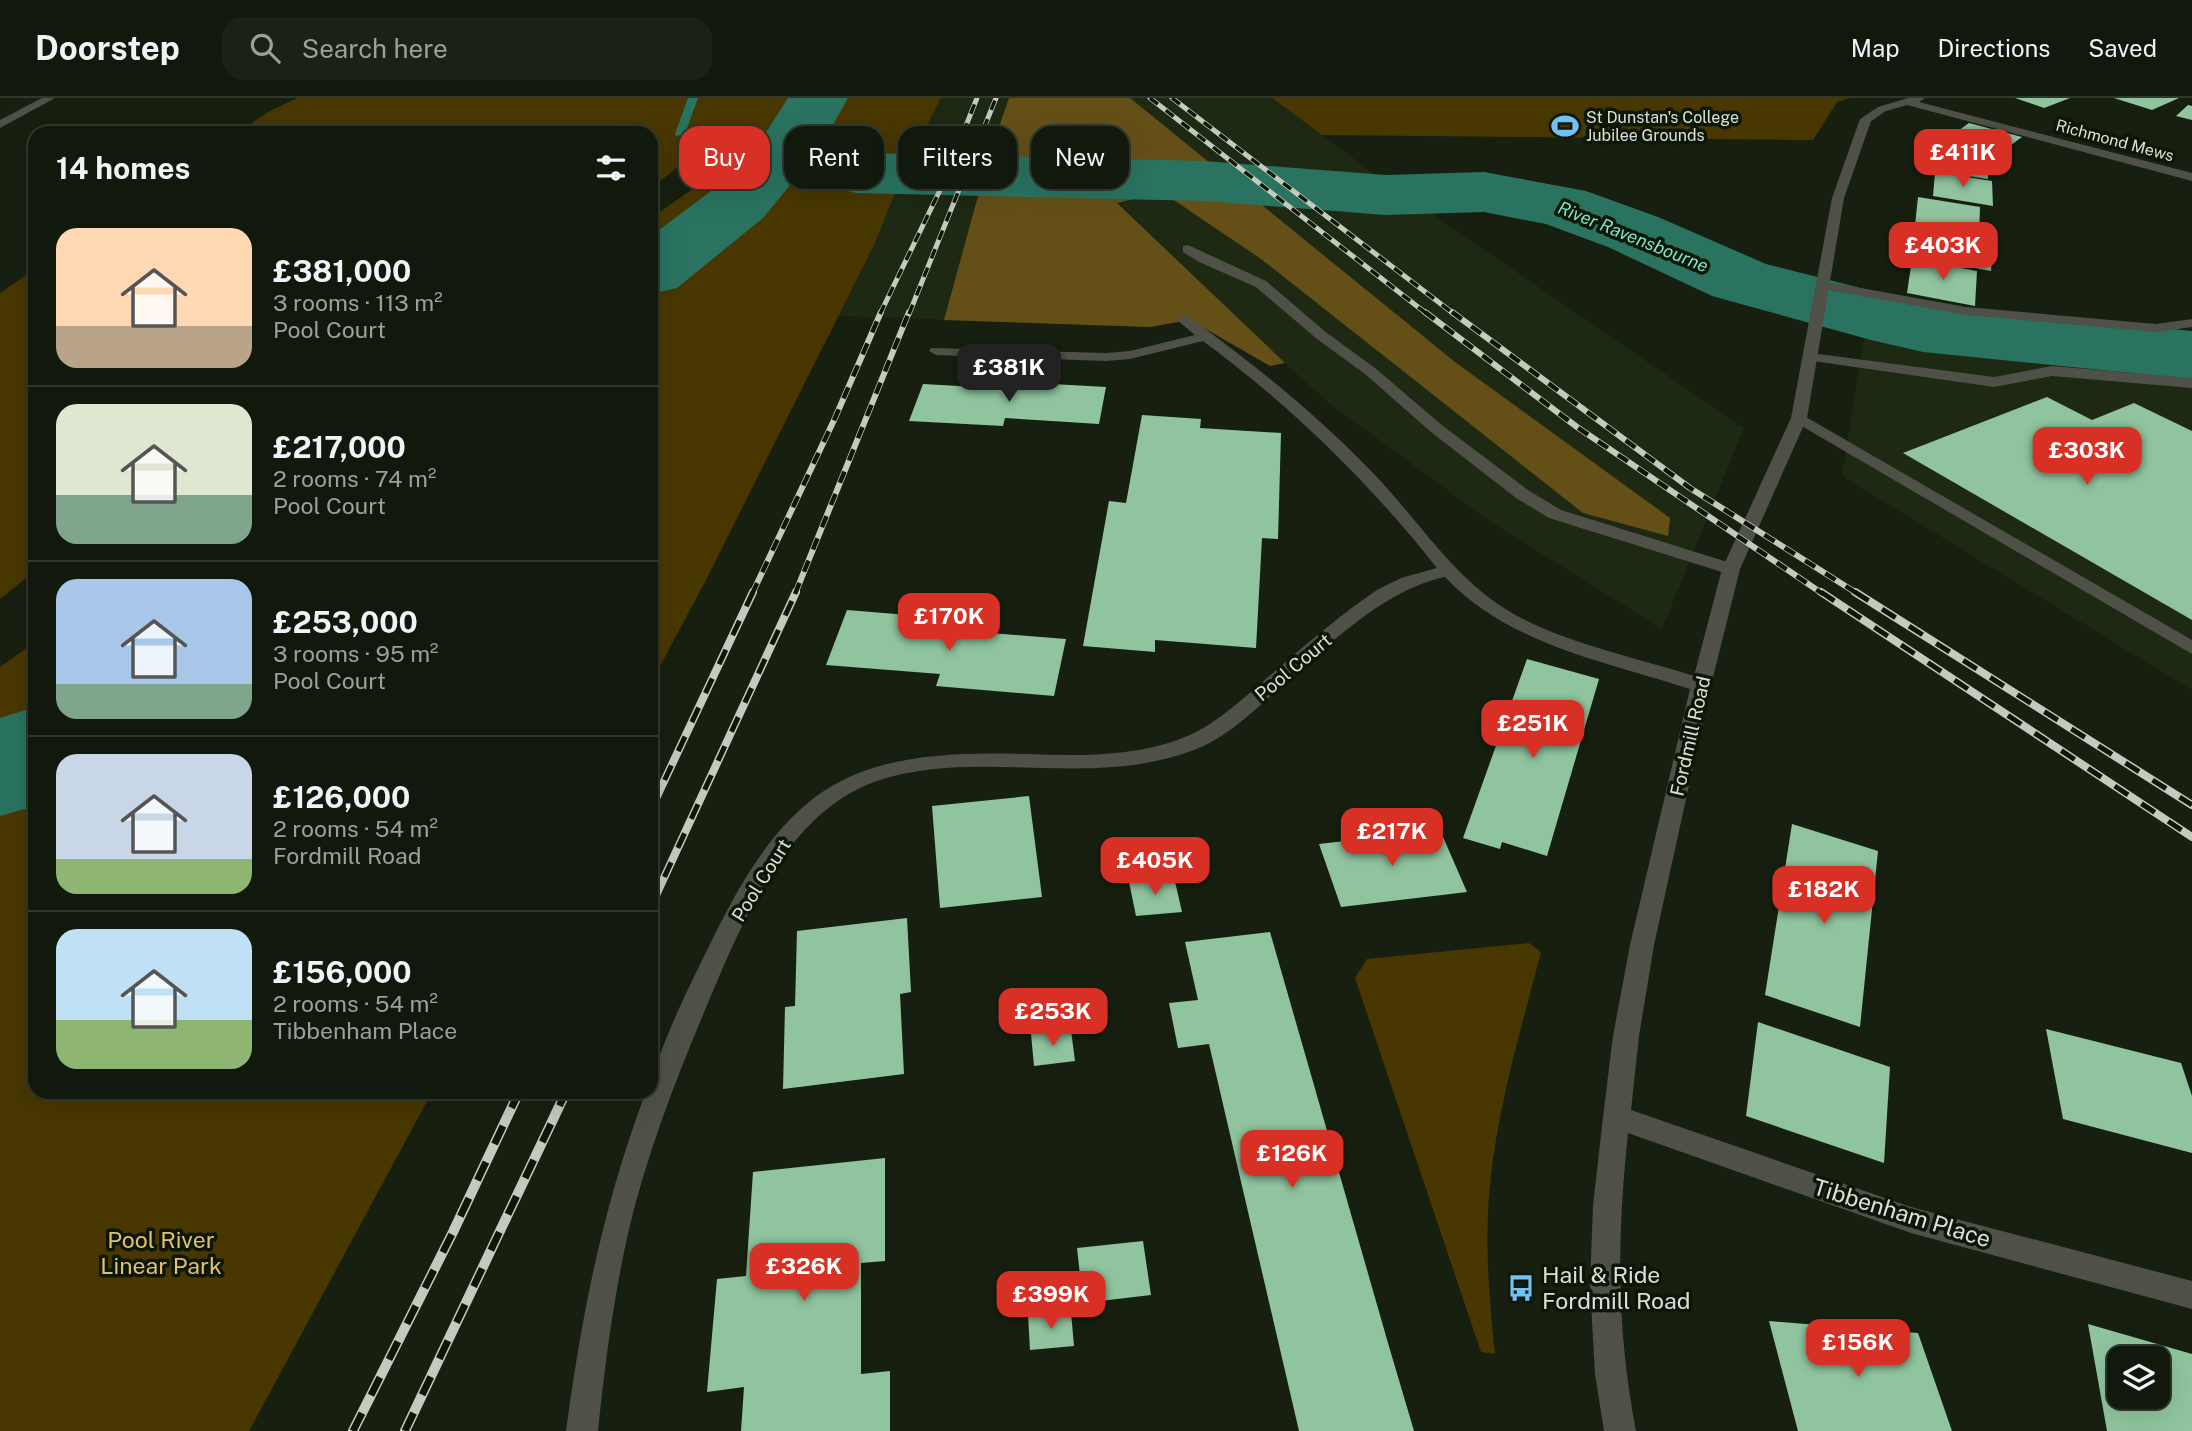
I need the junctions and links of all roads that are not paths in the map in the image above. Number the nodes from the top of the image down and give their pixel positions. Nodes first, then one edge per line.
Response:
1 (50, 98) edge
2 (1914, 100) edge
3 (0, 125) edge
4 (2192, 177) edge
5 (1188, 249) dead end
6 (1822, 285) junction
7 (1184, 320) dead end
8 (2192, 323) edge
9 (1206, 336) junction
10 (936, 351) dead end
11 (1811, 357) junction
12 (2192, 383) edge
13 (1799, 418) junction
14 (1731, 569) junction
15 (1449, 571) junction
16 (2192, 648) edge
17 (1701, 685) junction
18 (658, 1094) edge
19 (656, 1099) edge
20 (1616, 1117) junction
21 (2192, 1295) edge
22 (582, 1431) edge
23 (1620, 1431) edge

1 - 3 street
2 - 4 street, Richmond Mews
2 - 6 street, Fordmill Road
5 - 14 street
6 - 8 street
6 - 11 street, Fordmill Road
7 - 9 street
9 - 10 street
9 - 15 street
11 - 12 street
11 - 13 street, Fordmill Road
13 - 14 street, Fordmill Road
13 - 16 street
14 - 17 street, Fordmill Road
15 - 17 street
15 - 18 street, Pool Court
17 - 20 street, Fordmill Road
19 - 22 street, Pool Court
20 - 21 street, Tibbenham Place
20 - 23 street, Fordmill Road

